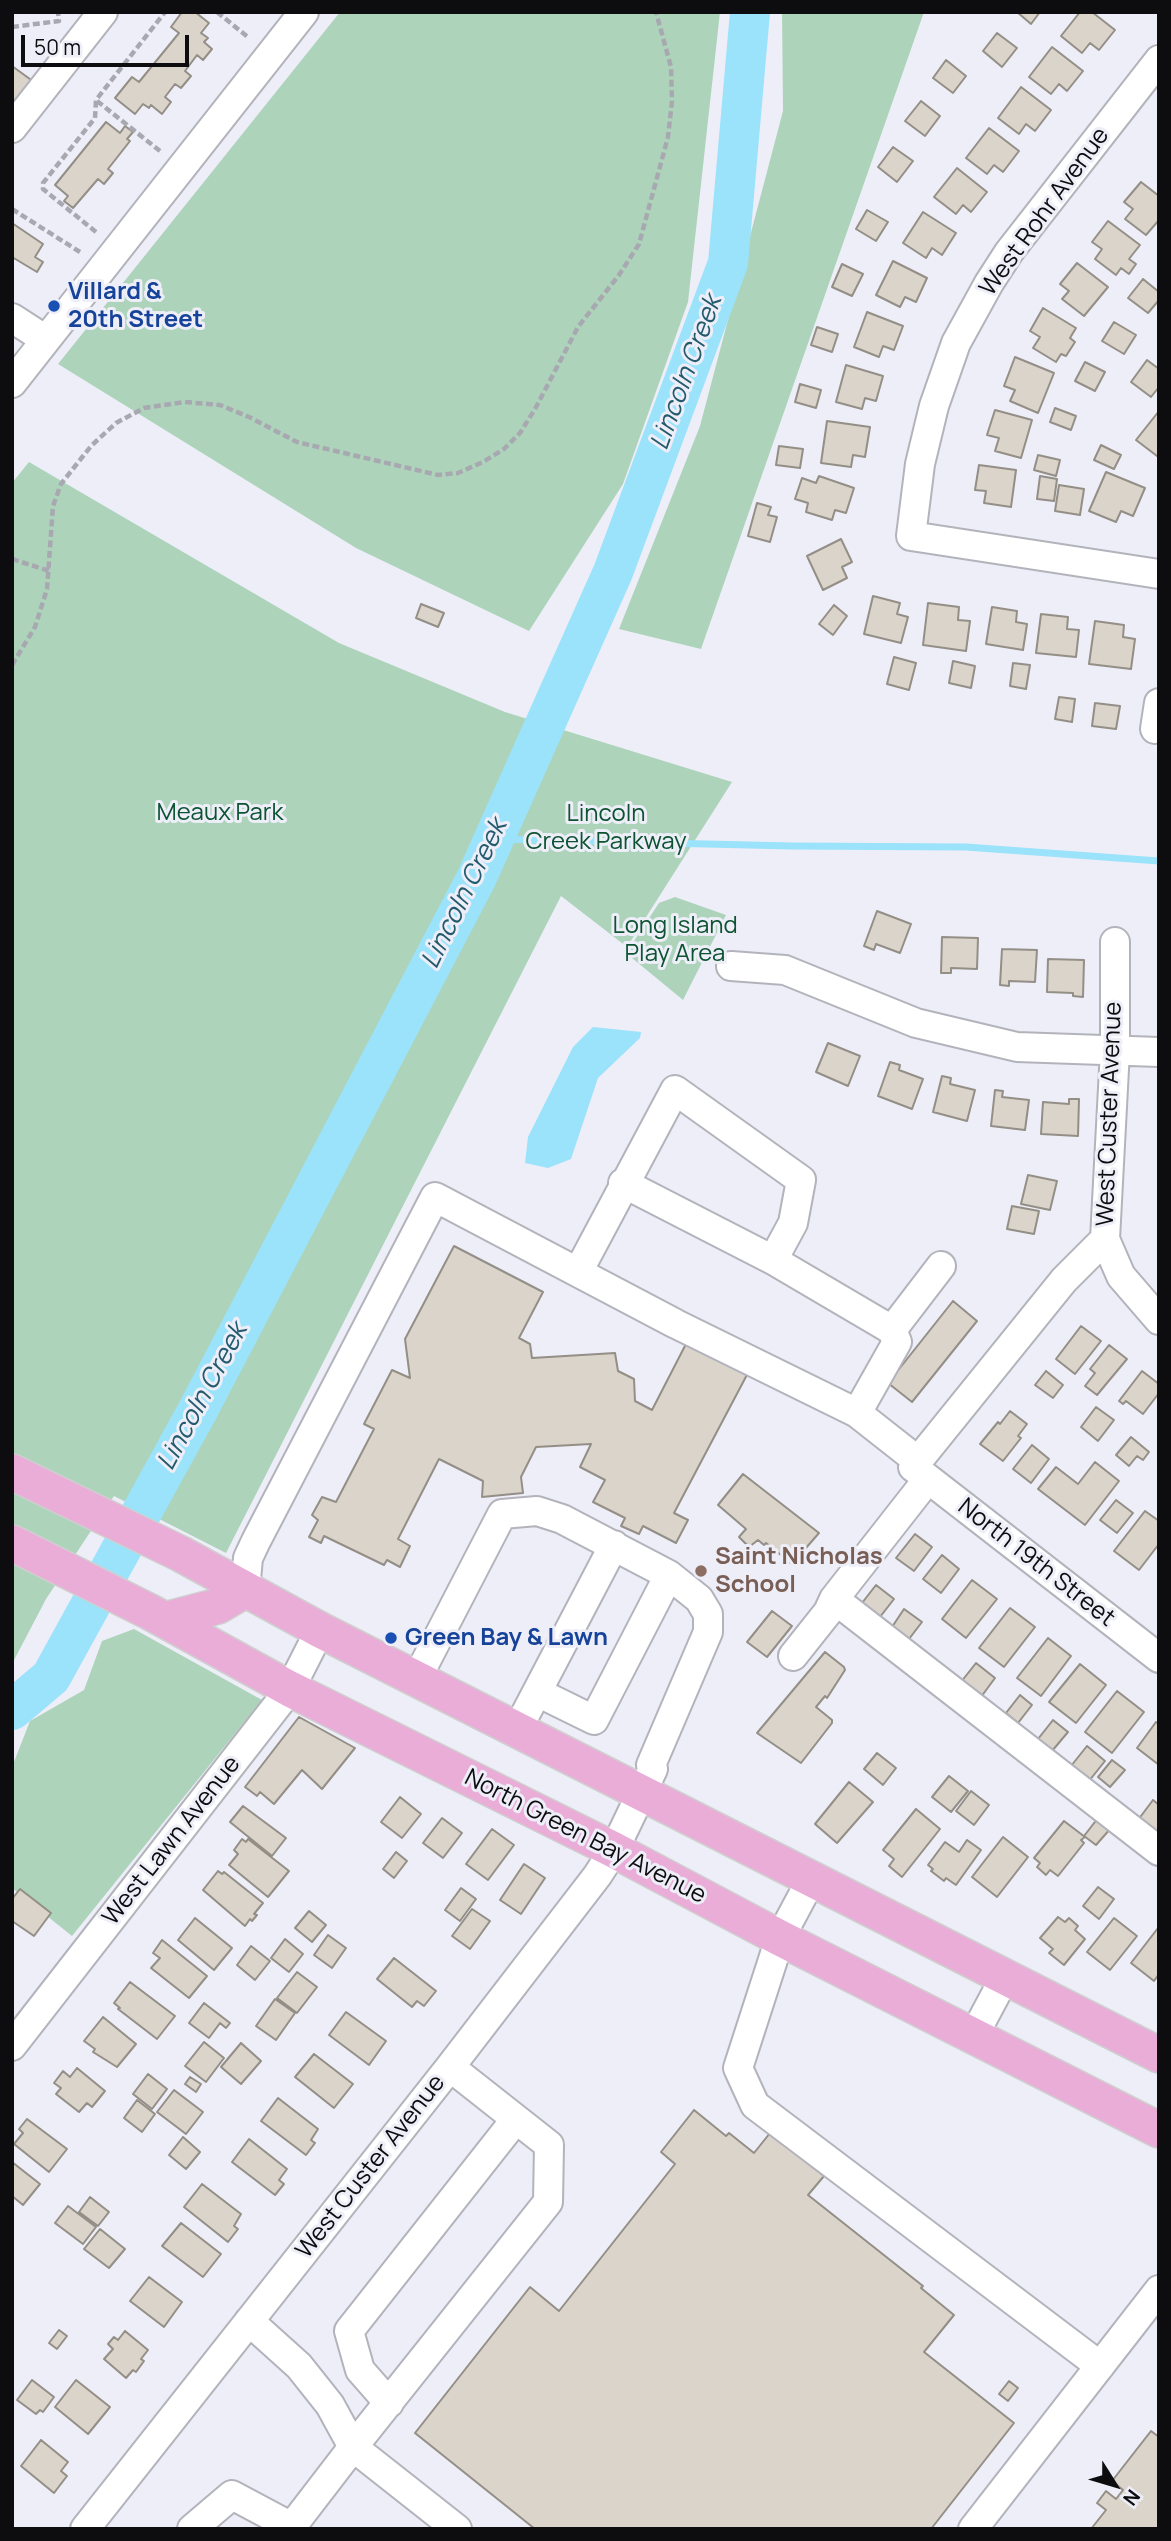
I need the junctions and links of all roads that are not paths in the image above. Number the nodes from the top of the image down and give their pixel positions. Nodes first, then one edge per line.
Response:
1 (103, 12) edge
2 (304, 12) edge
3 (1159, 60) edge
4 (12, 128) edge
5 (12, 318) edge
6 (46, 340) junction
7 (12, 383) edge
8 (1159, 574) edge
9 (1115, 942) dead end
10 (731, 966) dead end
11 (1115, 1050) junction
12 (1159, 1052) edge
13 (623, 1183) junction
14 (1105, 1239) junction
15 (773, 1261) junction
16 (942, 1266) dead end
17 (578, 1272) junction
18 (1159, 1320) edge
19 (892, 1331) junction
20 (858, 1413) junction
21 (919, 1469) junction
22 (12, 1472) edge
23 (12, 1543) edge
24 (614, 1545) junction
25 (669, 1575) junction
26 (245, 1590) junction
27 (834, 1599) junction
28 (158, 1616) junction
29 (320, 1630) junction
30 (793, 1656) dead end
31 (1159, 1658) edge
32 (416, 1679) junction
33 (290, 1689) junction
34 (537, 1692) junction
35 (517, 1730) junction
36 (640, 1794) junction
37 (614, 1850) junction
38 (1159, 1851) edge
39 (811, 1880) junction
40 (780, 1938) junction
41 (1005, 1978) junction
42 (974, 2036) junction
43 (12, 2046) edge
44 (1159, 2055) edge
45 (450, 2067) junction
46 (516, 2119) junction
47 (1159, 2130) edge
48 (1155, 2307) edge
49 (249, 2321) junction
50 (1100, 2366) junction
51 (389, 2403) junction
52 (353, 2447) junction
53 (291, 2528) edge
54 (85, 2529) edge
55 (191, 2529) edge
56 (457, 2529) edge
57 (973, 2529) edge

1 - 4 street
2 - 6 street
3 - 8 street, West Rohr Avenue
5 - 6 street
6 - 7 street
9 - 11 street, West Custer Avenue
10 - 11 street
11 - 12 street
11 - 14 street, West Custer Avenue
13 - 15 street
13 - 15 street
13 - 17 street
14 - 18 street
14 - 21 street, West Custer Avenue
15 - 19 street
16 - 19 street
17 - 20 street, North 19th Street
17 - 26 street, North 19th Street
19 - 20 street
20 - 21 street, North 19th Street
21 - 27 street, West Custer Avenue
21 - 31 street, North 19th Street
22 - 26 main road
23 - 28 main road, North Green Bay Avenue
24 - 25 street, West Custer Avenue
24 - 32 street, West Custer Avenue
24 - 34 street
25 - 34 street
25 - 36 street, West Custer Avenue
26 - 28 main road
26 - 29 main road
27 - 30 street, West Custer Avenue
27 - 38 street
28 - 33 main road, North Green Bay Avenue
29 - 32 main road
29 - 33 street, West Lawn Avenue
32 - 35 main road
33 - 37 main road, North Green Bay Avenue
33 - 43 street, West Lawn Avenue
34 - 35 street
35 - 36 main road
36 - 37 street, West Custer Avenue
36 - 39 main road
37 - 40 main road, North Green Bay Avenue
37 - 45 street, West Custer Avenue
39 - 40 street
39 - 41 main road
40 - 42 main road, North Green Bay Avenue
40 - 50 street
41 - 42 street
41 - 44 main road
42 - 47 main road, North Green Bay Avenue
45 - 46 street
45 - 49 street, West Custer Avenue
46 - 51 street
46 - 51 street
48 - 50 street
49 - 52 street
49 - 54 street, West Custer Avenue
50 - 57 street
51 - 52 street
52 - 53 street
52 - 56 street
53 - 55 street

